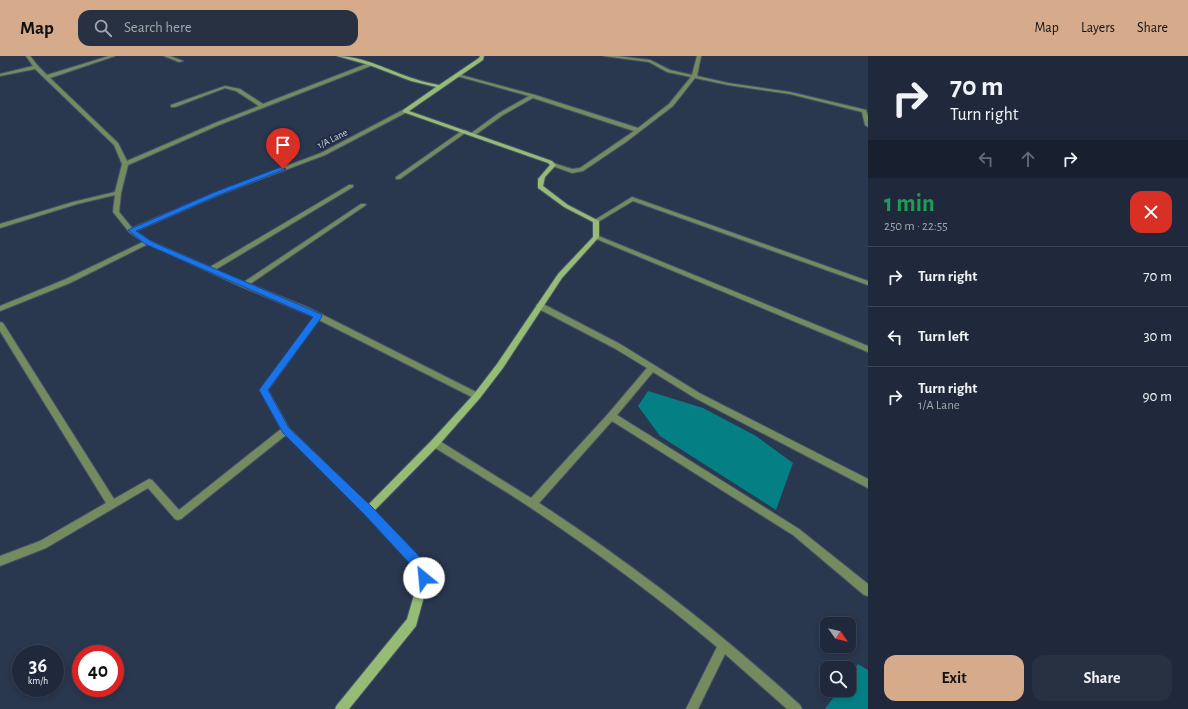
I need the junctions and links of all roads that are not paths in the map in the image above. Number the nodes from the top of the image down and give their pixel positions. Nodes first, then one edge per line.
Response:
1 (28, 56) edge
2 (113, 56) edge
3 (166, 56) edge
4 (339, 56) edge
5 (482, 56) edge
6 (606, 56) edge
7 (699, 56) edge
8 (181, 61) dead end
9 (371, 64) junction
10 (36, 67) junction
11 (0, 75) edge
12 (459, 75) junction
13 (694, 76) junction
14 (47, 77) junction
15 (440, 87) junction
16 (533, 96) junction
17 (173, 106) dead end
18 (263, 106) junction
19 (868, 106) edge
20 (405, 111) junction
21 (864, 111) junction
22 (868, 125) edge
23 (638, 130) junction
24 (464, 131) junction
25 (473, 134) junction
26 (125, 164) junction
27 (553, 165) junction
28 (398, 178) dead end
29 (351, 186) dead end
30 (118, 193) junction
31 (363, 205) dead end
32 (596, 221) junction
33 (0, 226) edge
34 (131, 230) junction
35 (596, 237) junction
36 (148, 242) junction
37 (210, 270) junction
38 (868, 282) edge
39 (244, 285) junction
40 (540, 306) junction
41 (0, 309) edge
42 (318, 316) junction
43 (0, 325) edge
44 (868, 349) edge
45 (652, 367) junction
46 (477, 396) junction
47 (611, 416) junction
48 (286, 430) junction
49 (435, 443) junction
50 (868, 484) edge
51 (112, 504) junction
52 (532, 504) junction
53 (368, 511) junction
54 (0, 561) edge
55 (868, 591) edge
56 (724, 645) junction
57 (341, 709) edge
58 (692, 709) edge
59 (796, 709) edge

1 - 10 street
2 - 14 street
3 - 8 street
4 - 9 street
5 - 12 street, 1/A Lane
6 - 13 street
7 - 13 street
9 - 15 street
9 - 18 street
10 - 11 street
10 - 14 street
12 - 15 street, 1/A Lane
12 - 16 street
13 - 21 street
13 - 23 street
14 - 26 street
15 - 20 street, 1/A Lane
16 - 23 street
16 - 25 street
17 - 18 street
18 - 26 street
19 - 21 street
20 - 24 street
20 - 34 street, 1/A Lane
21 - 22 street
23 - 27 street
24 - 25 street
24 - 28 street
25 - 27 street
26 - 30 street
27 - 32 street
29 - 37 street
30 - 33 street
30 - 34 street
31 - 39 street
32 - 35 street
32 - 38 street
34 - 36 street
35 - 40 street
35 - 44 street
36 - 37 street
36 - 41 street
37 - 39 street
39 - 42 street
40 - 45 street
40 - 46 street
42 - 46 street
42 - 48 street
43 - 51 street
45 - 47 street
45 - 50 street
46 - 49 street
47 - 52 street
47 - 55 street
48 - 51 street
48 - 53 street
49 - 52 street
49 - 53 street
51 - 54 street
52 - 56 street
53 - 57 street
56 - 58 street
56 - 59 street

